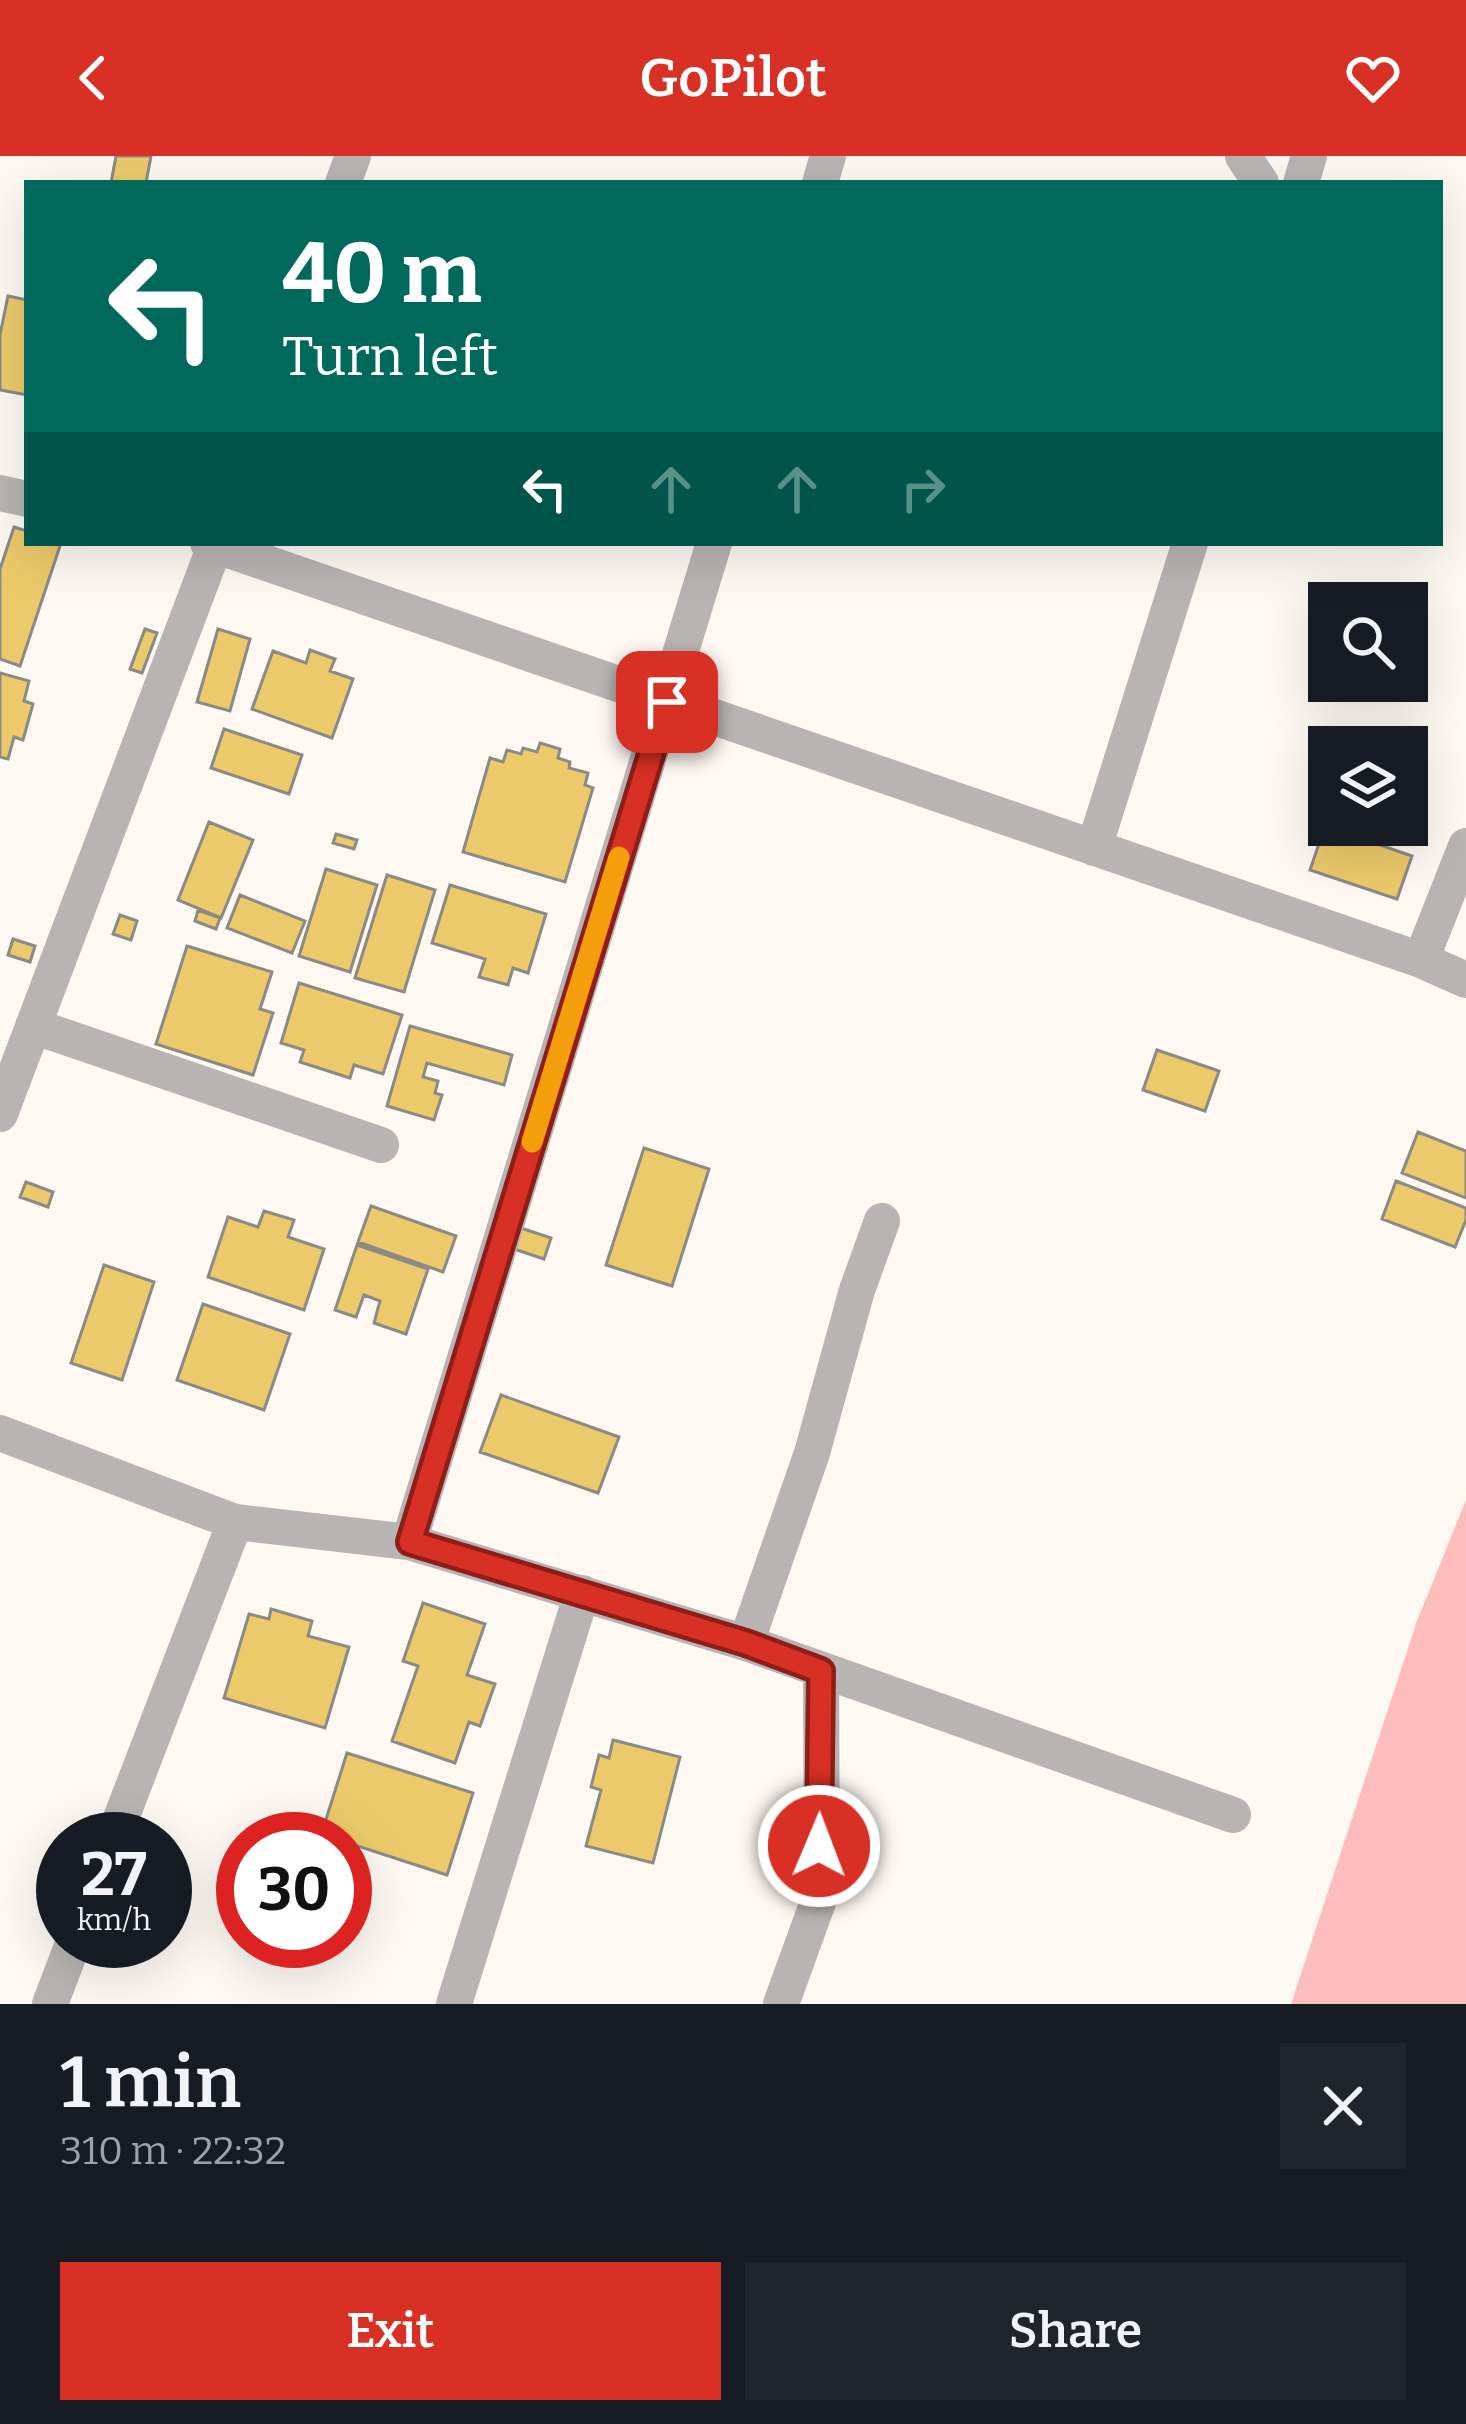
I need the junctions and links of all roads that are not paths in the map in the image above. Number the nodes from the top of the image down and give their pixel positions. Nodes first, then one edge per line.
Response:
1 (212, 546) edge
2 (219, 546) edge
3 (713, 546) edge
4 (1189, 546) edge
5 (667, 702) junction
6 (1466, 846) edge
7 (1094, 848) junction
8 (1421, 960) junction
9 (1466, 980) edge
10 (33, 1026) junction
11 (0, 1114) edge
12 (381, 1145) dead end
13 (883, 1222) dead end
14 (0, 1433) edge
15 (235, 1522) junction
16 (410, 1542) junction
17 (581, 1594) junction
18 (746, 1643) junction
19 (821, 1671) junction
20 (123, 1812) edge
21 (1233, 1815) dead end
22 (64, 1968) edge
23 (50, 2004) edge
24 (454, 2004) edge
25 (781, 2004) edge

1 - 10 street
2 - 5 street
3 - 5 street
4 - 7 street
5 - 7 street
5 - 16 street
6 - 8 street
7 - 8 street
8 - 9 street
10 - 11 street
10 - 12 street
13 - 18 street
14 - 15 street
15 - 16 street
15 - 20 street
16 - 17 street
17 - 18 street
17 - 24 street
18 - 19 street
19 - 21 street
19 - 25 street
22 - 23 street

